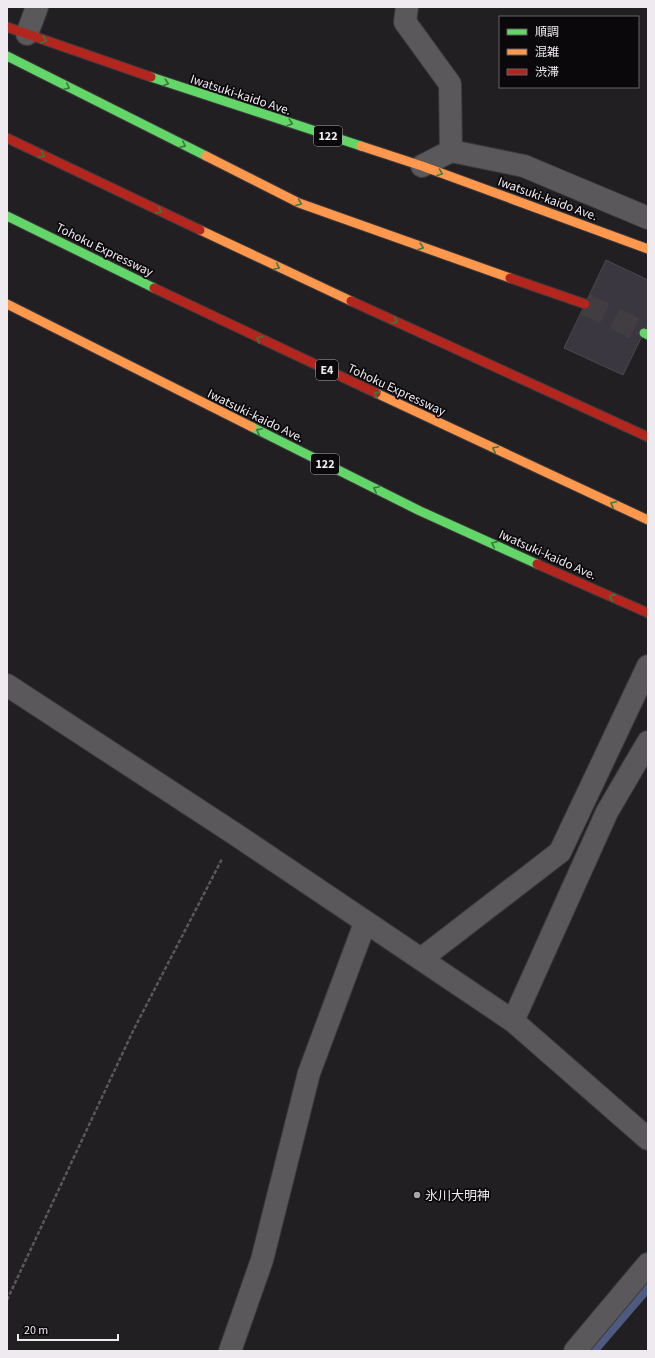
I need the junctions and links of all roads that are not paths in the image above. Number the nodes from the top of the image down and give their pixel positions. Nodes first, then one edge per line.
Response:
1 (37, 7) edge
2 (407, 7) edge
3 (17, 30) edge
4 (7, 56) edge
5 (7, 138) edge
6 (451, 151) junction
7 (422, 166) junction
8 (7, 216) edge
9 (648, 218) edge
10 (648, 249) edge
11 (7, 304) edge
12 (585, 304) tunnel mouth
13 (648, 437) edge
14 (648, 520) edge
15 (648, 613) edge
16 (648, 666) edge
17 (7, 685) edge
18 (648, 742) edge
19 (365, 923) junction
20 (421, 959) junction
21 (513, 1021) junction
22 (648, 1139) edge
23 (648, 1264) edge
24 (230, 1351) edge
25 (575, 1351) edge

1 - 3 street
2 - 6 street
3 -> 7 highway, Iwatsuki-kaido Ave. / 122
4 -> 12 highway
5 -> 13 highway
6 - 7 street
6 - 9 street
7 -> 10 highway, Iwatsuki-kaido Ave. / 122
14 -> 8 highway, Tohoku Expressway / E4
15 -> 11 highway, Iwatsuki-kaido Ave. / 122
16 - 20 street
17 - 19 street
18 - 21 street
19 - 20 street
19 - 24 street
20 - 21 street
21 - 22 street
23 - 25 street

